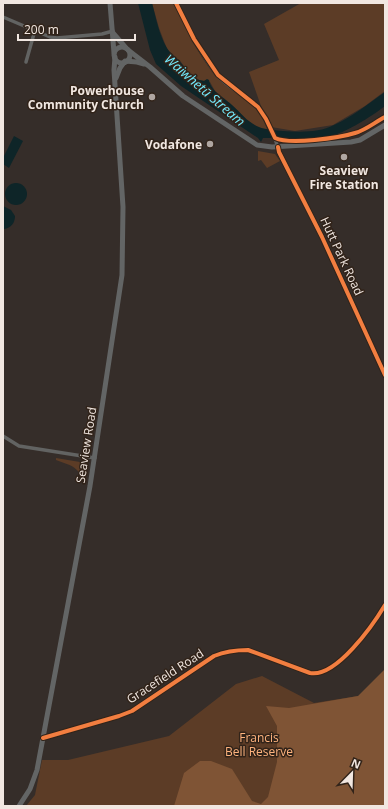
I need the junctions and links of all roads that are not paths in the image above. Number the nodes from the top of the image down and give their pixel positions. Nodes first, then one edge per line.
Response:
1 (110, 3) edge
2 (176, 3) edge
3 (3, 17) edge
4 (35, 30) junction
5 (113, 32) junction
6 (127, 49) junction
7 (114, 55) junction
8 (125, 61) junction
9 (26, 62) dead end
10 (147, 64) junction
11 (115, 80) junction
12 (385, 125) edge
13 (269, 126) dead end
14 (275, 138) dead end
15 (278, 147) junction
16 (385, 375) edge
17 (3, 436) edge
18 (95, 458) junction
19 (385, 605) edge
20 (43, 738) junction
21 (20, 806) edge

1 - 5 main road, Seaview Road
2 - 13 street
3 - 4 street
4 - 5 street
4 - 9 street
5 - 6 main road
5 - 7 main road, Seaview Road
6 - 7 main road
6 - 8 main road
6 - 10 main road
7 - 8 main road
7 - 11 main road, Seaview Road
8 - 10 main road
8 - 11 main road
10 - 15 main road
11 - 18 main road, Seaview Road
12 - 15 main road
14 - 15 street, Hutt Park Road
15 - 16 street, Hutt Park Road
17 - 18 street
18 - 20 main road, Seaview Road
19 - 20 street, Gracefield Road
20 - 21 main road, Seaview Road

